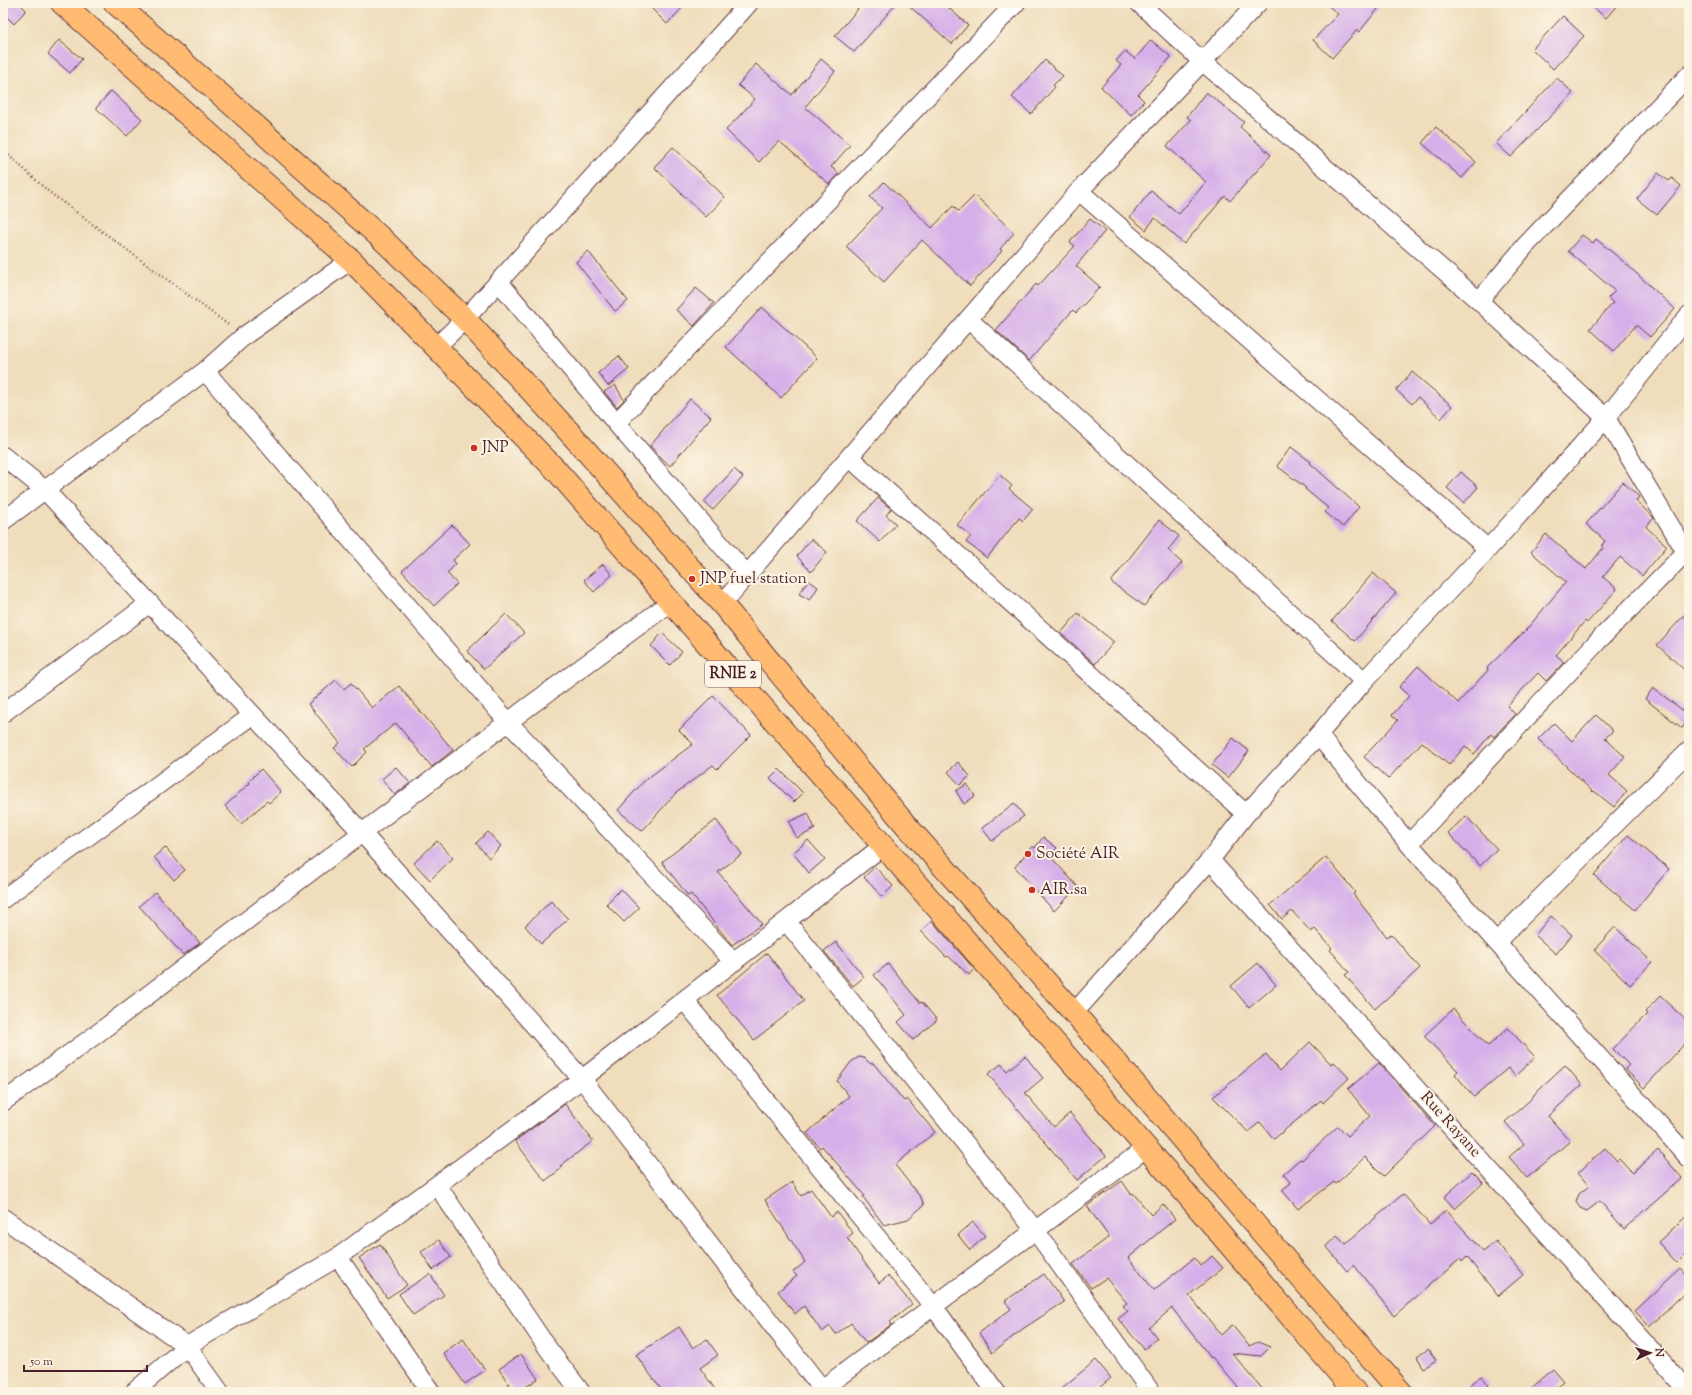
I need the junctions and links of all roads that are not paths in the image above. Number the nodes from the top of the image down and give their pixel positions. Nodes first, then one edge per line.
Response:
1 (62, 3) edge
2 (115, 3) edge
3 (749, 3) edge
4 (1016, 3) edge
5 (1139, 3) edge
6 (1258, 3) edge
7 (1202, 61) junction
8 (1689, 75) edge
9 (1079, 191) junction
10 (352, 260) junction
11 (499, 282) junction
12 (1479, 301) junction
13 (1689, 315) edge
14 (466, 319) junction
15 (968, 320) junction
16 (436, 346) junction
17 (205, 371) junction
18 (1606, 418) junction
19 (616, 423) junction
20 (3, 456) edge
21 (849, 457) junction
22 (45, 490) junction
23 (3, 521) edge
24 (1488, 549) junction
25 (1687, 554) edge
26 (747, 575) junction
27 (671, 602) junction
28 (150, 603) junction
29 (722, 604) junction
30 (1364, 681) junction
31 (3, 713) edge
32 (253, 715) junction
33 (508, 722) junction
34 (1318, 735) junction
35 (1689, 751) edge
36 (1246, 814) junction
37 (362, 833) junction
38 (1409, 844) junction
39 (883, 846) junction
40 (1210, 860) junction
41 (3, 899) edge
42 (786, 921) junction
43 (1497, 941) junction
44 (734, 962) junction
45 (684, 1000) junction
46 (1074, 1013) junction
47 (582, 1079) junction
48 (3, 1102) edge
49 (1686, 1146) edge
50 (1146, 1148) junction
51 (437, 1185) junction
52 (3, 1218) edge
53 (1035, 1230) junction
54 (338, 1257) junction
55 (933, 1306) junction
56 (187, 1346) junction
57 (820, 1391) edge
58 (1689, 1391) edge
59 (134, 1392) edge
60 (220, 1392) edge
61 (431, 1392) edge
62 (581, 1392) edge
63 (996, 1392) edge
64 (1150, 1392) edge
65 (1355, 1392) edge
66 (1402, 1392) edge

1 - 10 main road, RNIE 2
2 - 14 main road, RNIE 2
3 - 11 street
4 - 19 street
5 - 7 street
6 - 7 street
7 - 9 street
7 - 12 street
8 - 12 street
9 - 15 street
9 - 24 street
10 - 16 main road, RNIE 2
10 - 17 street
11 - 14 street
11 - 19 street
12 - 18 street
13 - 18 street
14 - 16 street
14 - 29 main road, RNIE 2
15 - 21 street
15 - 30 street
16 - 27 main road, RNIE 2
17 - 22 street
17 - 33 street
18 - 24 street
18 - 25 street
19 - 26 street
20 - 22 street
21 - 26 street
21 - 36 street
22 - 23 street
22 - 28 street
24 - 30 street
25 - 38 street
26 - 29 street
27 - 33 street
27 - 39 main road, RNIE 2
28 - 31 street
28 - 32 street
29 - 46 main road, RNIE 2
30 - 34 street
32 - 37 street
32 - 41 street
33 - 37 street
33 - 44 street
34 - 36 street
34 - 38 street
35 - 43 street
36 - 40 street
37 - 47 street
37 - 48 street
38 - 43 street
39 - 42 street
39 - 50 main road, RNIE 2
40 - 46 street
40 - 58 street, Rue Rayane
42 - 44 street
42 - 53 street
43 - 49 street
44 - 45 street
45 - 47 street
45 - 55 street
46 - 66 main road, RNIE 2
47 - 51 street
47 - 57 street
50 - 53 street
50 - 65 main road, RNIE 2
51 - 54 street
51 - 62 street
52 - 56 street
53 - 55 street
53 - 64 street
54 - 56 street
54 - 61 street
55 - 57 street
55 - 63 street
56 - 59 street
56 - 60 street

